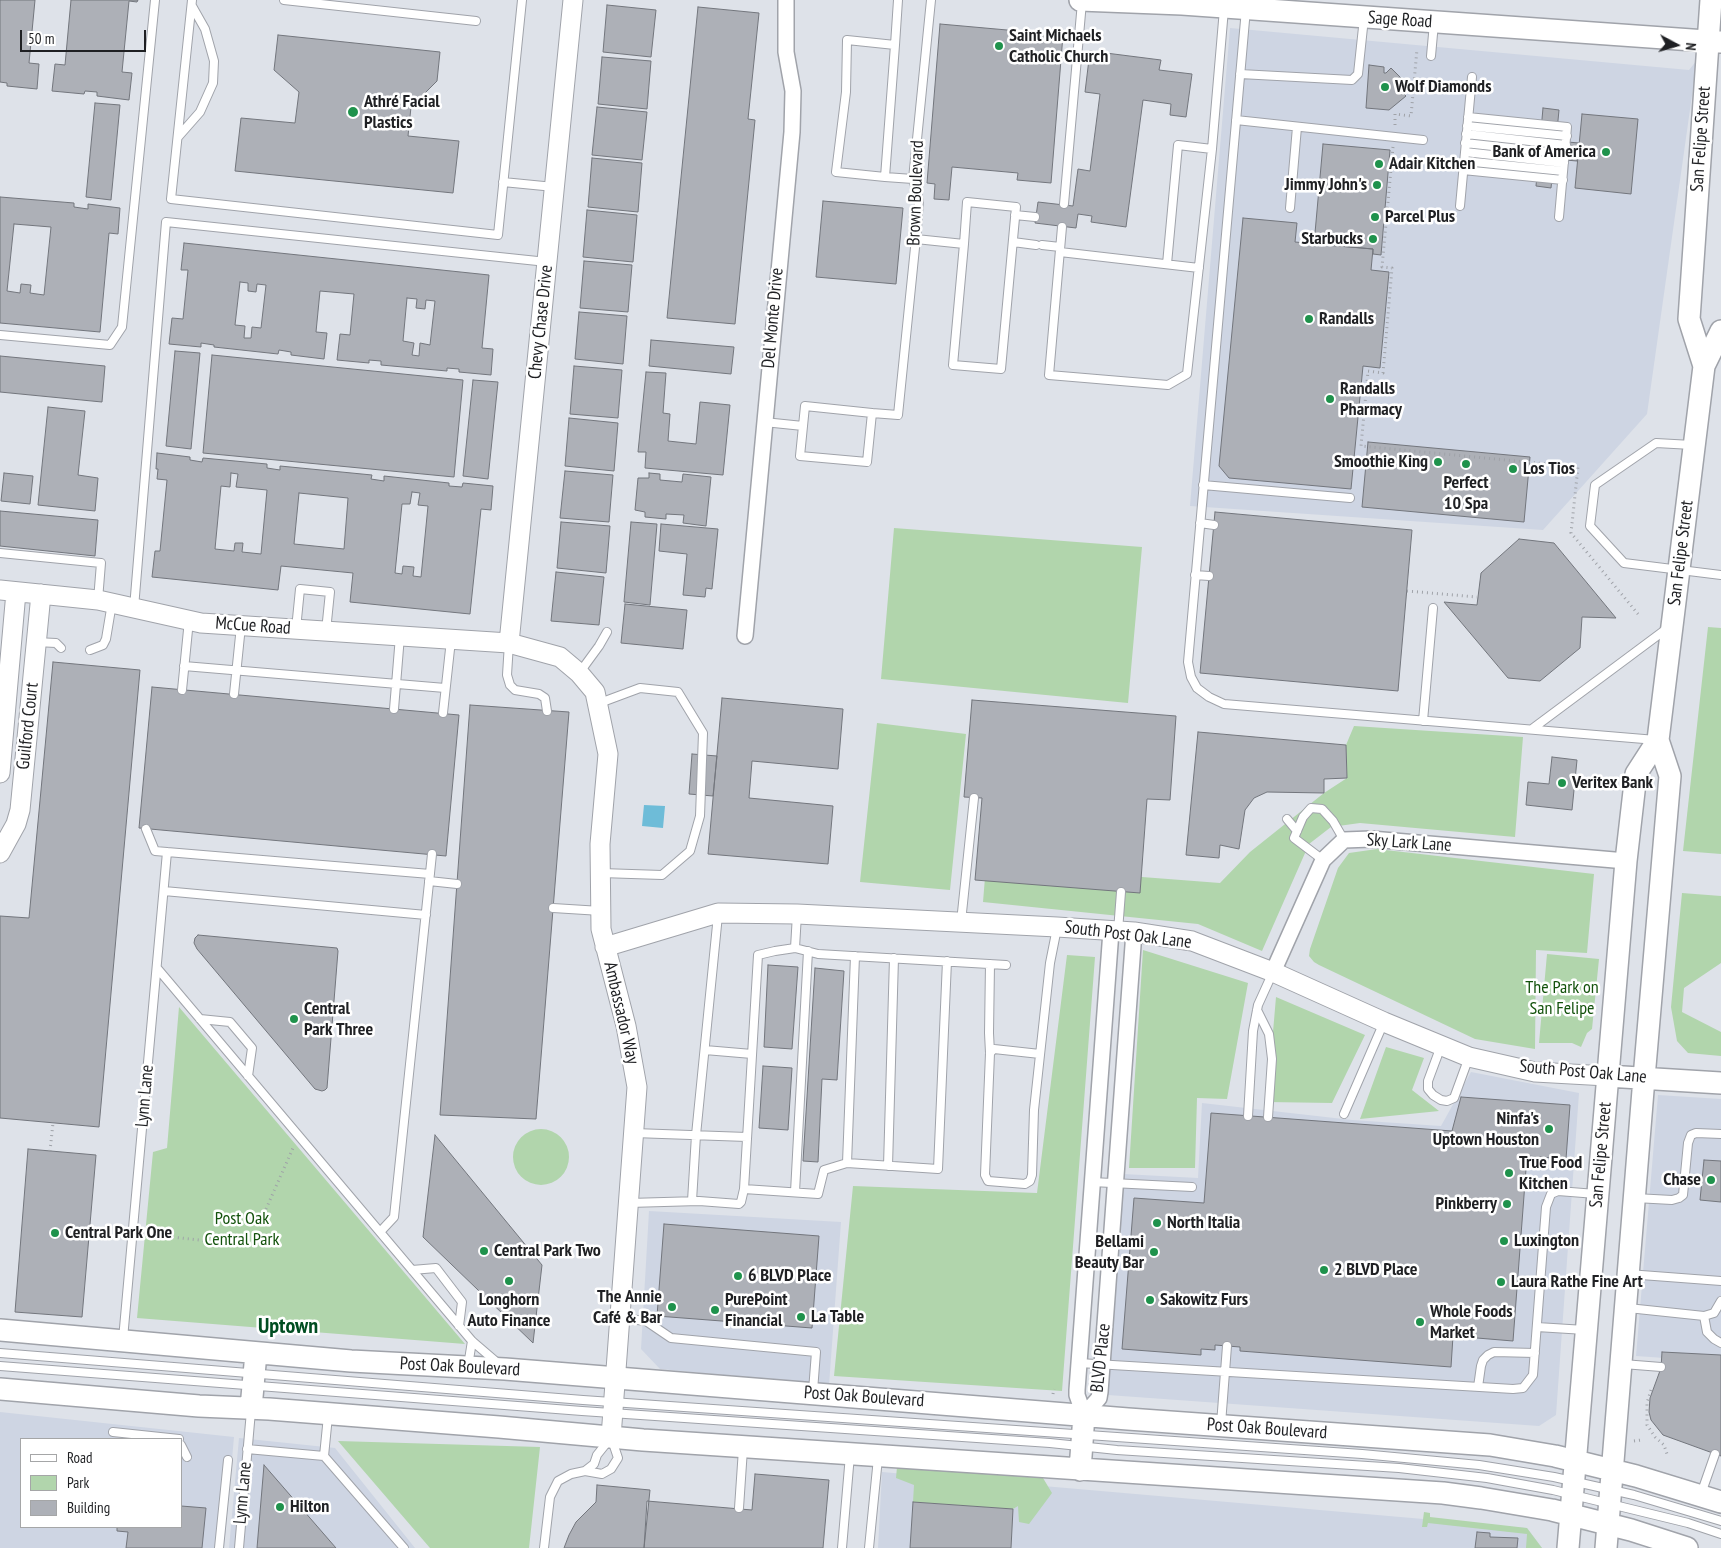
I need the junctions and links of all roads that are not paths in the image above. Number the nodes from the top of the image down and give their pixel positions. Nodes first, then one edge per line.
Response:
1 (155, 0) edge
2 (284, 0) edge
3 (522, 0) edge
4 (573, 0) edge
5 (786, 0) edge
6 (898, 0) edge
7 (931, 0) edge
8 (1081, 0) edge
9 (1711, 0) edge
10 (192, 3) edge
11 (1224, 7) junction
12 (1246, 9) junction
13 (1364, 18) junction
14 (476, 21) dead end
15 (1434, 22) junction
16 (1715, 42) edge
17 (895, 45) junction
18 (1431, 56) dead end
19 (1240, 74) junction
20 (1472, 77) dead end
21 (1468, 117) junction
22 (1236, 120) junction
23 (1467, 126) junction
24 (1297, 127) junction
25 (1466, 134) junction
26 (1567, 136) junction
27 (178, 137) junction
28 (1422, 140) dead end
29 (1465, 143) junction
30 (1566, 145) junction
31 (1212, 148) junction
32 (1465, 152) junction
33 (1565, 154) junction
34 (1464, 161) junction
35 (1564, 162) junction
36 (1463, 170) junction
37 (1563, 171) junction
38 (885, 177) junction
39 (913, 179) junction
40 (1562, 180) junction
41 (504, 182) junction
42 (554, 187) junction
43 (1064, 204) dead end
44 (1460, 206) dead end
45 (1290, 208) dead end
46 (1015, 214) junction
47 (1035, 217) dead end
48 (1559, 217) dead end
49 (1062, 227) dead end
50 (916, 239) junction
51 (1013, 242) junction
52 (964, 244) junction
53 (1060, 250) junction
54 (547, 262) junction
55 (1167, 264) junction
56 (1199, 268) junction
57 (1721, 331) edge
58 (0, 335) edge
59 (1704, 366) junction
60 (872, 413) junction
61 (764, 422) junction
62 (803, 426) junction
63 (1694, 445) junction
64 (1203, 486) junction
65 (1350, 498) dead end
66 (1200, 523) junction
67 (1214, 525) dead end
68 (0, 553) edge
69 (1679, 569) junction
70 (1195, 575) junction
71 (1721, 575) edge
72 (1209, 576) dead end
73 (8, 591) edge
74 (41, 594) junction
75 (105, 602) junction
76 (134, 608) junction
77 (1433, 608) dead end
78 (189, 620) junction
79 (1672, 624) junction
80 (241, 626) junction
81 (296, 629) junction
82 (326, 631) junction
83 (607, 632) dead end
84 (400, 636) junction
85 (745, 636) dead end
86 (91, 640) dead end
87 (451, 640) junction
88 (36, 642) junction
89 (60, 643) dead end
90 (509, 644) junction
91 (98, 646) junction
92 (90, 650) dead end
93 (10, 666) junction
94 (184, 666) junction
95 (34, 668) junction
96 (237, 670) junction
97 (579, 673) junction
98 (396, 684) junction
99 (446, 688) junction
100 (182, 690) dead end
101 (234, 694) dead end
102 (598, 704) junction
103 (394, 709) dead end
104 (548, 711) dead end
105 (442, 713) dead end
106 (1423, 721) junction
107 (1532, 729) junction
108 (1658, 740) junction
109 (0, 773) edge
110 (974, 798) dead end
111 (1287, 819) dead end
112 (146, 829) dead end
113 (1296, 832) junction
114 (1344, 840) junction
115 (0, 852) edge
116 (167, 852) junction
117 (432, 854) dead end
118 (1323, 860) junction
119 (1626, 861) junction
120 (601, 873) junction
121 (430, 878) junction
122 (457, 884) dead end
123 (164, 891) junction
124 (1121, 892) dead end
125 (553, 908) dead end
126 (601, 911) junction
127 (718, 913) junction
128 (796, 914) junction
129 (426, 915) junction
130 (961, 922) junction
131 (1057, 926) junction
132 (1121, 931) junction
133 (605, 947) junction
134 (796, 948) junction
135 (808, 951) junction
136 (855, 956) junction
137 (894, 958) junction
138 (947, 962) junction
139 (990, 964) junction
140 (1006, 965) dead end
141 (157, 968) junction
142 (1273, 972) junction
143 (1257, 1010) junction
144 (200, 1019) junction
145 (1384, 1022) junction
146 (1441, 1046) junction
147 (704, 1050) junction
148 (752, 1054) junction
149 (990, 1054) junction
150 (1040, 1054) junction
151 (1469, 1057) junction
152 (248, 1076) junction
153 (1607, 1076) junction
154 (1644, 1078) junction
155 (1721, 1084) edge
156 (1344, 1114) dead end
157 (1248, 1116) dead end
158 (1268, 1117) dead end
159 (634, 1133) junction
160 (1721, 1134) edge
161 (696, 1135) junction
162 (747, 1137) junction
163 (847, 1163) junction
164 (888, 1166) junction
165 (1092, 1182) junction
166 (1115, 1183) junction
167 (1192, 1187) dead end
168 (744, 1189) junction
169 (794, 1192) junction
170 (1598, 1195) junction
171 (1634, 1198) junction
172 (692, 1201) junction
173 (629, 1203) junction
174 (380, 1232) junction
175 (412, 1270) junction
176 (1628, 1274) junction
177 (1721, 1282) edge
178 (1721, 1301) edge
179 (1626, 1308) junction
180 (1704, 1316) junction
181 (620, 1318) junction
182 (459, 1326) junction
183 (1537, 1327) junction
184 (0, 1330) edge
185 (1587, 1330) junction
186 (122, 1340) junction
187 (472, 1341) junction
188 (1721, 1343) edge
189 (1227, 1346) dead end
190 (0, 1353) edge
191 (1535, 1353) junction
192 (1079, 1363) junction
193 (1621, 1364) junction
194 (1102, 1365) junction
195 (0, 1366) edge
196 (468, 1366) junction
197 (1661, 1366) dead end
198 (505, 1369) junction
199 (254, 1371) junction
200 (1225, 1372) junction
201 (616, 1377) junction
202 (1478, 1387) junction
203 (0, 1389) edge
204 (812, 1393) junction
205 (613, 1407) junction
206 (251, 1408) junction
207 (328, 1414) junction
208 (1221, 1426) junction
209 (112, 1432) dead end
210 (1083, 1432) junction
211 (611, 1437) junction
212 (169, 1438) edge
213 (182, 1447) edge
214 (743, 1447) junction
215 (247, 1449) junction
216 (850, 1453) junction
217 (1715, 1454) dead end
218 (878, 1455) junction
219 (324, 1456) junction
220 (187, 1457) dead end
221 (228, 1460) dead end
222 (1080, 1470) junction
223 (585, 1471) junction
224 (1573, 1488) junction
225 (1611, 1488) junction
226 (1700, 1496) junction
227 (1721, 1502) edge
228 (739, 1508) dead end
229 (1721, 1521) edge
230 (1608, 1524) junction
231 (1721, 1534) edge
232 (219, 1548) edge
233 (239, 1548) edge
234 (404, 1548) edge
235 (544, 1548) edge
236 (842, 1548) edge
237 (869, 1548) edge
238 (1568, 1548) edge
239 (1606, 1548) edge
240 (1687, 1548) edge

1 - 58 lane
2 - 14 lane
3 - 41 lane
4 - 42 street, Chevy Chase Drive
5 - 61 street, Del Monte Drive
6 - 17 lane
7 - 39 lane, Brown Boulevard
8 - 11 main road, Sage Road
8 - 43 lane
9 - 16 main road, San Felipe Street
10 - 27 lane
10 - 27 lane
11 - 12 main road, Sage Road
11 - 31 lane
12 - 13 main road, Sage Road
12 - 19 lane
13 - 15 main road, Sage Road
13 - 19 lane
15 - 16 main road, Sage Road
15 - 18 lane
16 - 59 main road, San Felipe Street
17 - 38 lane
17 - 38 lane
19 - 22 lane
20 - 21 lane
21 - 23 lane
21 - 26 lane
22 - 24 lane
22 - 64 lane
23 - 25 lane
23 - 26 lane
24 - 28 lane
24 - 45 lane
25 - 29 lane
25 - 30 lane
26 - 30 lane
27 - 41 lane
29 - 32 lane
29 - 33 lane
30 - 33 lane
31 - 55 lane
31 - 56 lane
32 - 34 lane
32 - 35 lane
33 - 35 lane
34 - 36 lane
34 - 37 lane
35 - 37 lane
36 - 40 lane
36 - 44 lane
37 - 40 lane
38 - 39 lane
39 - 50 lane, Brown Boulevard
40 - 48 lane
41 - 42 lane
42 - 54 street, Chevy Chase Drive
46 - 47 lane
46 - 51 lane
46 - 52 lane
49 - 53 lane
50 - 52 lane
50 - 60 lane, Brown Boulevard
51 - 52 lane
51 - 53 lane
53 - 55 lane
53 - 56 lane
54 - 76 lane
54 - 90 street, Chevy Chase Drive
55 - 56 lane
57 - 59 main road, San Felipe Street
59 - 63 main road, San Felipe Street
60 - 62 lane
60 - 62 lane
61 - 62 lane
61 - 85 street, Del Monte Drive
63 - 69 main road, San Felipe Street
63 - 69 lane
64 - 65 lane
64 - 66 lane
66 - 67 lane
66 - 70 lane
68 - 75 lane
69 - 71 lane
69 - 79 main road, San Felipe Street
70 - 72 lane
70 - 106 lane
73 - 74 street, McCue Road
73 - 93 street, Guilford Court
74 - 75 street, McCue Road
74 - 88 street, Guilford Court
75 - 76 street, McCue Road
75 - 91 lane
76 - 78 street, McCue Road
77 - 106 lane
78 - 80 street, McCue Road
78 - 94 lane
79 - 107 lane
79 - 108 main road, San Felipe Street
80 - 81 street, McCue Road
80 - 96 lane
81 - 82 street, McCue Road
81 - 82 lane
82 - 84 street, McCue Road
83 - 97 lane
84 - 87 street, McCue Road
84 - 98 lane
86 - 91 lane
87 - 90 street, McCue Road
87 - 99 lane
88 - 89 lane
88 - 95 street, Guilford Court
90 - 97 street, Ambassador Way
90 - 104 lane
91 - 92 lane
93 - 95 street
93 - 109 street, Guilford Court
94 - 96 lane
94 - 100 lane
95 - 115 street, Guilford Court
96 - 98 lane
96 - 101 lane
97 - 102 street, Ambassador Way
98 - 99 lane
98 - 103 lane
99 - 105 lane
102 - 120 street, Ambassador Way
102 - 120 lane
106 - 107 lane
107 - 108 lane
108 - 119 main road, San Felipe Street
108 - 154 main road, San Felipe Street
110 - 130 lane
111 - 113 lane
112 - 116 lane
113 - 114 lane
113 - 118 lane
114 - 118 street, Sky Lark Lane
114 - 119 street, Sky Lark Lane
116 - 121 lane
116 - 123 lane, Lynn Lane
117 - 121 lane
118 - 142 street, Sky Lark Lane
119 - 153 main road, San Felipe Street
120 - 126 street, Ambassador Way
121 - 122 lane
121 - 129 lane
123 - 129 lane
123 - 141 lane, Lynn Lane
124 - 132 lane
125 - 126 lane
126 - 133 street, Ambassador Way
127 - 128 street, South Post Oak Lane
127 - 133 street, South Post Oak Lane
127 - 147 lane
128 - 130 street, South Post Oak Lane
128 - 134 lane
129 - 174 lane
130 - 131 street, South Post Oak Lane
131 - 132 street, South Post Oak Lane
131 - 150 lane
132 - 142 street, South Post Oak Lane
132 - 165 street, BLVD Place
132 - 166 street, BLVD Place
133 - 159 street, Ambassador Way
134 - 135 lane
134 - 148 lane
135 - 136 lane
135 - 169 lane
136 - 137 lane
136 - 163 lane
137 - 138 lane
137 - 164 lane
138 - 139 lane
138 - 164 lane
139 - 140 lane
139 - 149 lane
141 - 144 lane
141 - 186 lane, Lynn Lane
142 - 143 lane
142 - 145 street, South Post Oak Lane
143 - 157 lane
143 - 158 lane
144 - 152 lane
144 - 152 lane
145 - 146 street, South Post Oak Lane
145 - 156 lane
146 - 151 street, South Post Oak Lane
146 - 151 lane
147 - 148 lane
147 - 161 lane
148 - 162 lane
149 - 150 lane
149 - 150 lane
151 - 153 street, South Post Oak Lane
152 - 174 lane
153 - 154 main road, South Post Oak Lane
153 - 170 main road, San Felipe Street
154 - 155 main road, South Post Oak Lane
154 - 171 main road, San Felipe Street
159 - 161 lane
159 - 173 street, Ambassador Way
160 - 171 lane
161 - 162 lane
161 - 172 lane
162 - 168 lane
163 - 164 lane
163 - 169 lane
165 - 166 lane
165 - 192 street, BLVD Place
166 - 167 lane
166 - 194 street, BLVD Place
168 - 169 lane
168 - 172 lane
170 - 183 lane
170 - 185 main road, San Felipe Street
171 - 176 main road, San Felipe Street
172 - 173 lane
173 - 181 street, Ambassador Way
174 - 175 lane
175 - 182 lane
175 - 182 lane
176 - 177 lane
176 - 179 main road, San Felipe Street
178 - 180 lane
179 - 180 lane
179 - 193 main road, San Felipe Street
180 - 188 lane
181 - 201 street, Ambassador Way
181 - 204 lane
182 - 187 lane
183 - 185 lane
183 - 191 lane
184 - 186 main road, Post Oak Boulevard
185 - 224 main road, San Felipe Street
186 - 199 main road, Post Oak Boulevard
187 - 196 lane
187 - 198 lane
189 - 200 lane
190 - 199 lane
191 - 202 lane
191 - 202 lane
192 - 194 lane
192 - 210 street, BLVD Place
193 - 197 lane
193 - 225 main road, San Felipe Street
194 - 200 lane
194 - 210 street, BLVD Place
195 - 199 lane
196 - 198 main road, Post Oak Boulevard
196 - 199 main road, Post Oak Boulevard
198 - 201 main road, Post Oak Boulevard
199 - 205 lane
199 - 205 lane
199 - 206 main road
200 - 202 lane
200 - 208 lane
201 - 204 main road, Post Oak Boulevard
201 - 205 street, Ambassador Way
203 - 206 main road, Post Oak Boulevard
204 - 210 main road, Post Oak Boulevard
205 - 210 lane
205 - 210 lane
205 - 211 street, Ambassador Way
206 - 207 main road, Post Oak Boulevard
206 - 215 lane, Lynn Lane
207 - 211 main road, Post Oak Boulevard
207 - 219 lane
208 - 210 main road, Post Oak Boulevard
208 - 224 main road, Post Oak Boulevard
209 - 212 lane
210 - 222 main road
210 - 224 lane
210 - 224 lane
211 - 214 main road, Post Oak Boulevard
211 - 223 lane
211 - 223 lane
213 - 220 lane
214 - 216 main road, Post Oak Boulevard
214 - 228 lane
215 - 219 lane
215 - 233 lane, Lynn Lane
216 - 218 main road, Post Oak Boulevard
216 - 236 lane
217 - 226 lane
218 - 222 main road, Post Oak Boulevard
218 - 237 lane
219 - 234 lane
221 - 232 lane
222 - 224 main road, Post Oak Boulevard
223 - 235 lane
224 - 225 main road, Post Oak Boulevard
224 - 225 lane
224 - 230 main road, Post Oak Boulevard
224 - 238 main road, San Felipe Street
225 - 226 main road, Post Oak Boulevard
225 - 229 lane
225 - 230 main road, San Felipe Street
225 - 231 lane
226 - 227 main road, Post Oak Boulevard
230 - 239 main road, San Felipe Street
230 - 240 main road, Post Oak Boulevard

